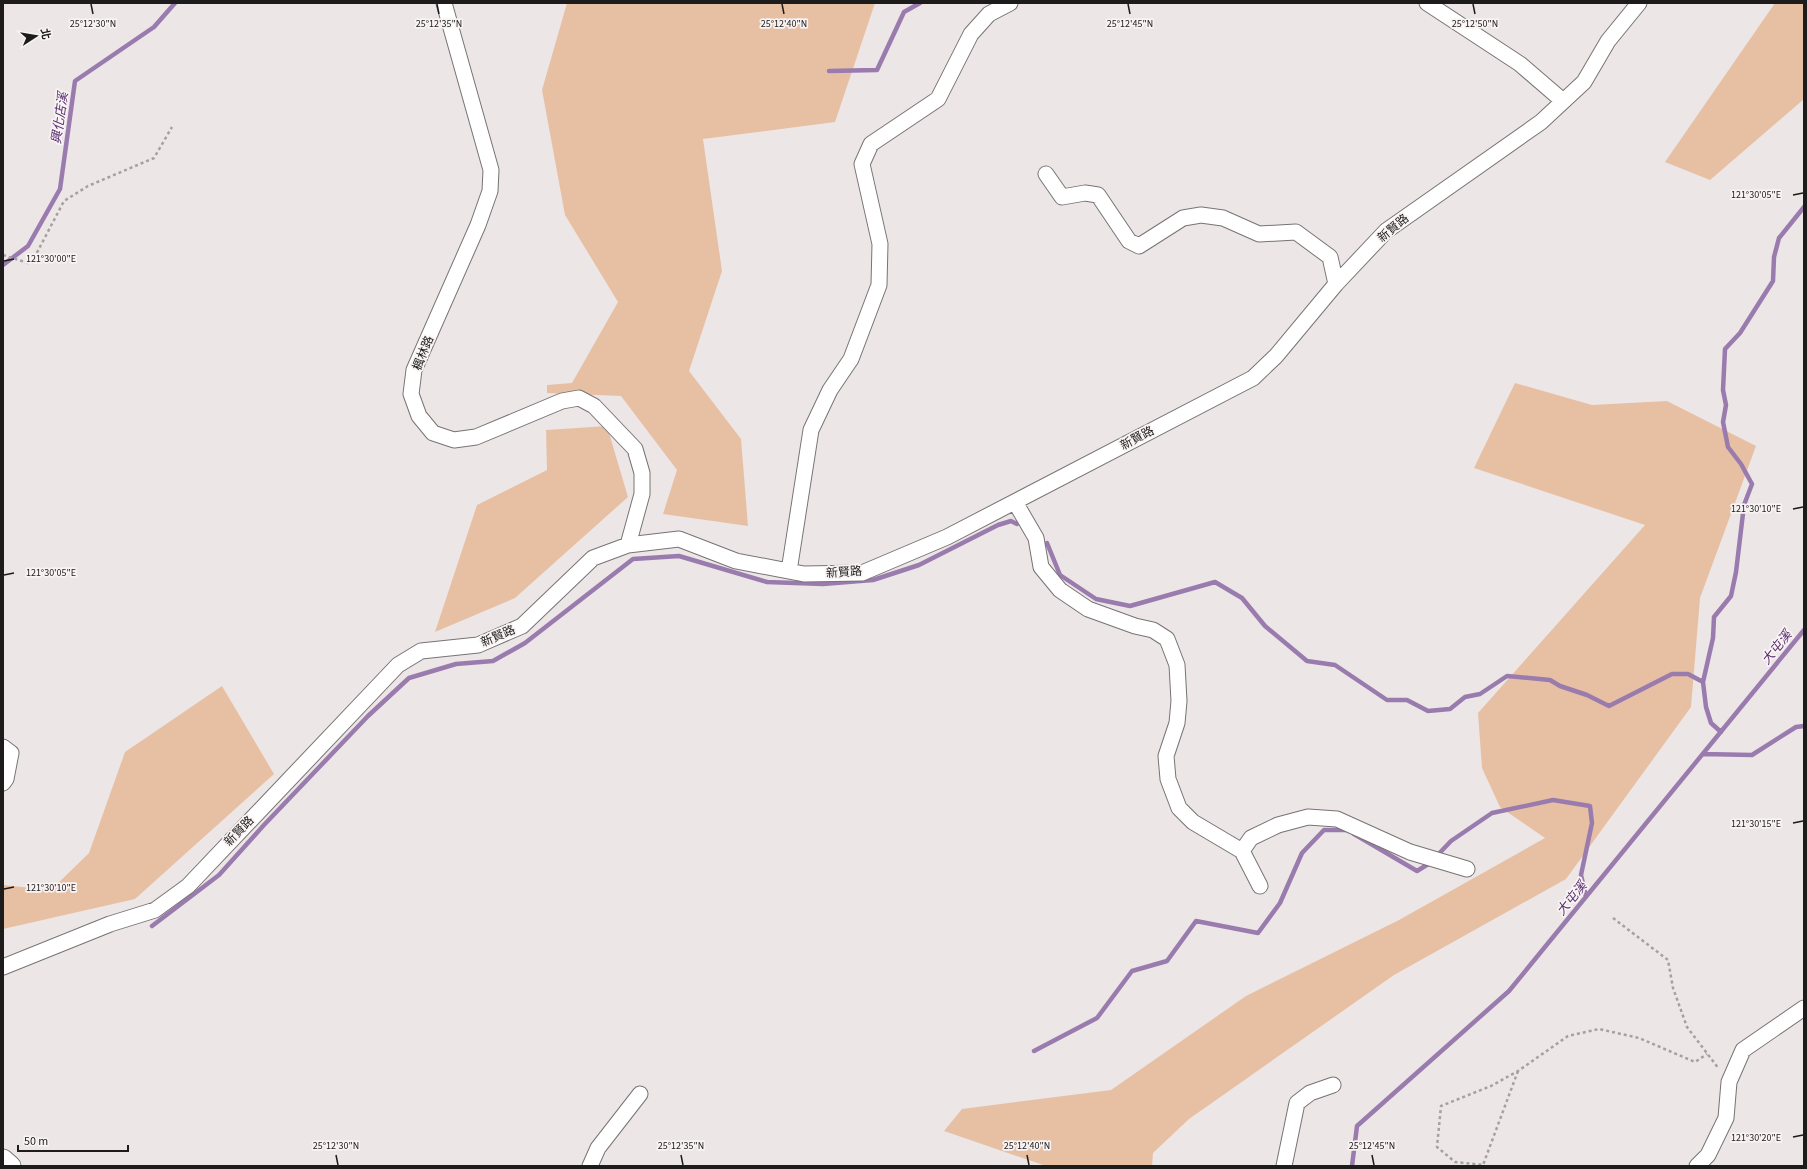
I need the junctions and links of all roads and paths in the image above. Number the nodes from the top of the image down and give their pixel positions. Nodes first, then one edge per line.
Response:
1 (444, 3) edge
2 (1010, 3) edge
3 (1427, 3) edge
4 (1639, 3) edge
5 (1563, 101) junction
6 (172, 127) dead end
7 (1046, 174) dead end
8 (3, 255) edge
9 (1336, 284) junction
10 (1015, 502) junction
11 (628, 545) junction
12 (789, 571) junction
13 (3, 746) edge
14 (3, 784) edge
15 (1242, 851) junction
16 (1467, 869) dead end
17 (1260, 886) dead end
18 (1613, 918) dead end
19 (3, 967) edge
20 (1804, 1008) edge
21 (1707, 1054) junction
22 (1518, 1072) junction
23 (1729, 1082) junction
24 (1333, 1085) dead end
25 (640, 1094) dead end
26 (3, 1159) edge
27 (11, 1166) edge
28 (590, 1166) edge
29 (1284, 1166) edge
30 (1697, 1166) edge

1 - 11 street, 楓林路
2 - 12 street
3 - 5 street
4 - 5 street, 新賢路
5 - 9 street, 新賢路
6 - 8 path
7 - 9 street
9 - 10 street, 新賢路
10 - 12 street, 新賢路
10 - 15 street
11 - 12 street, 新賢路
11 - 19 street, 新賢路
13 - 14 street
15 - 16 street
15 - 17 street
18 - 21 path
20 - 23 street
21 - 22 path
21 - 23 path
22 - 22 path
23 - 30 street
24 - 29 street
25 - 28 street
26 - 27 main road

